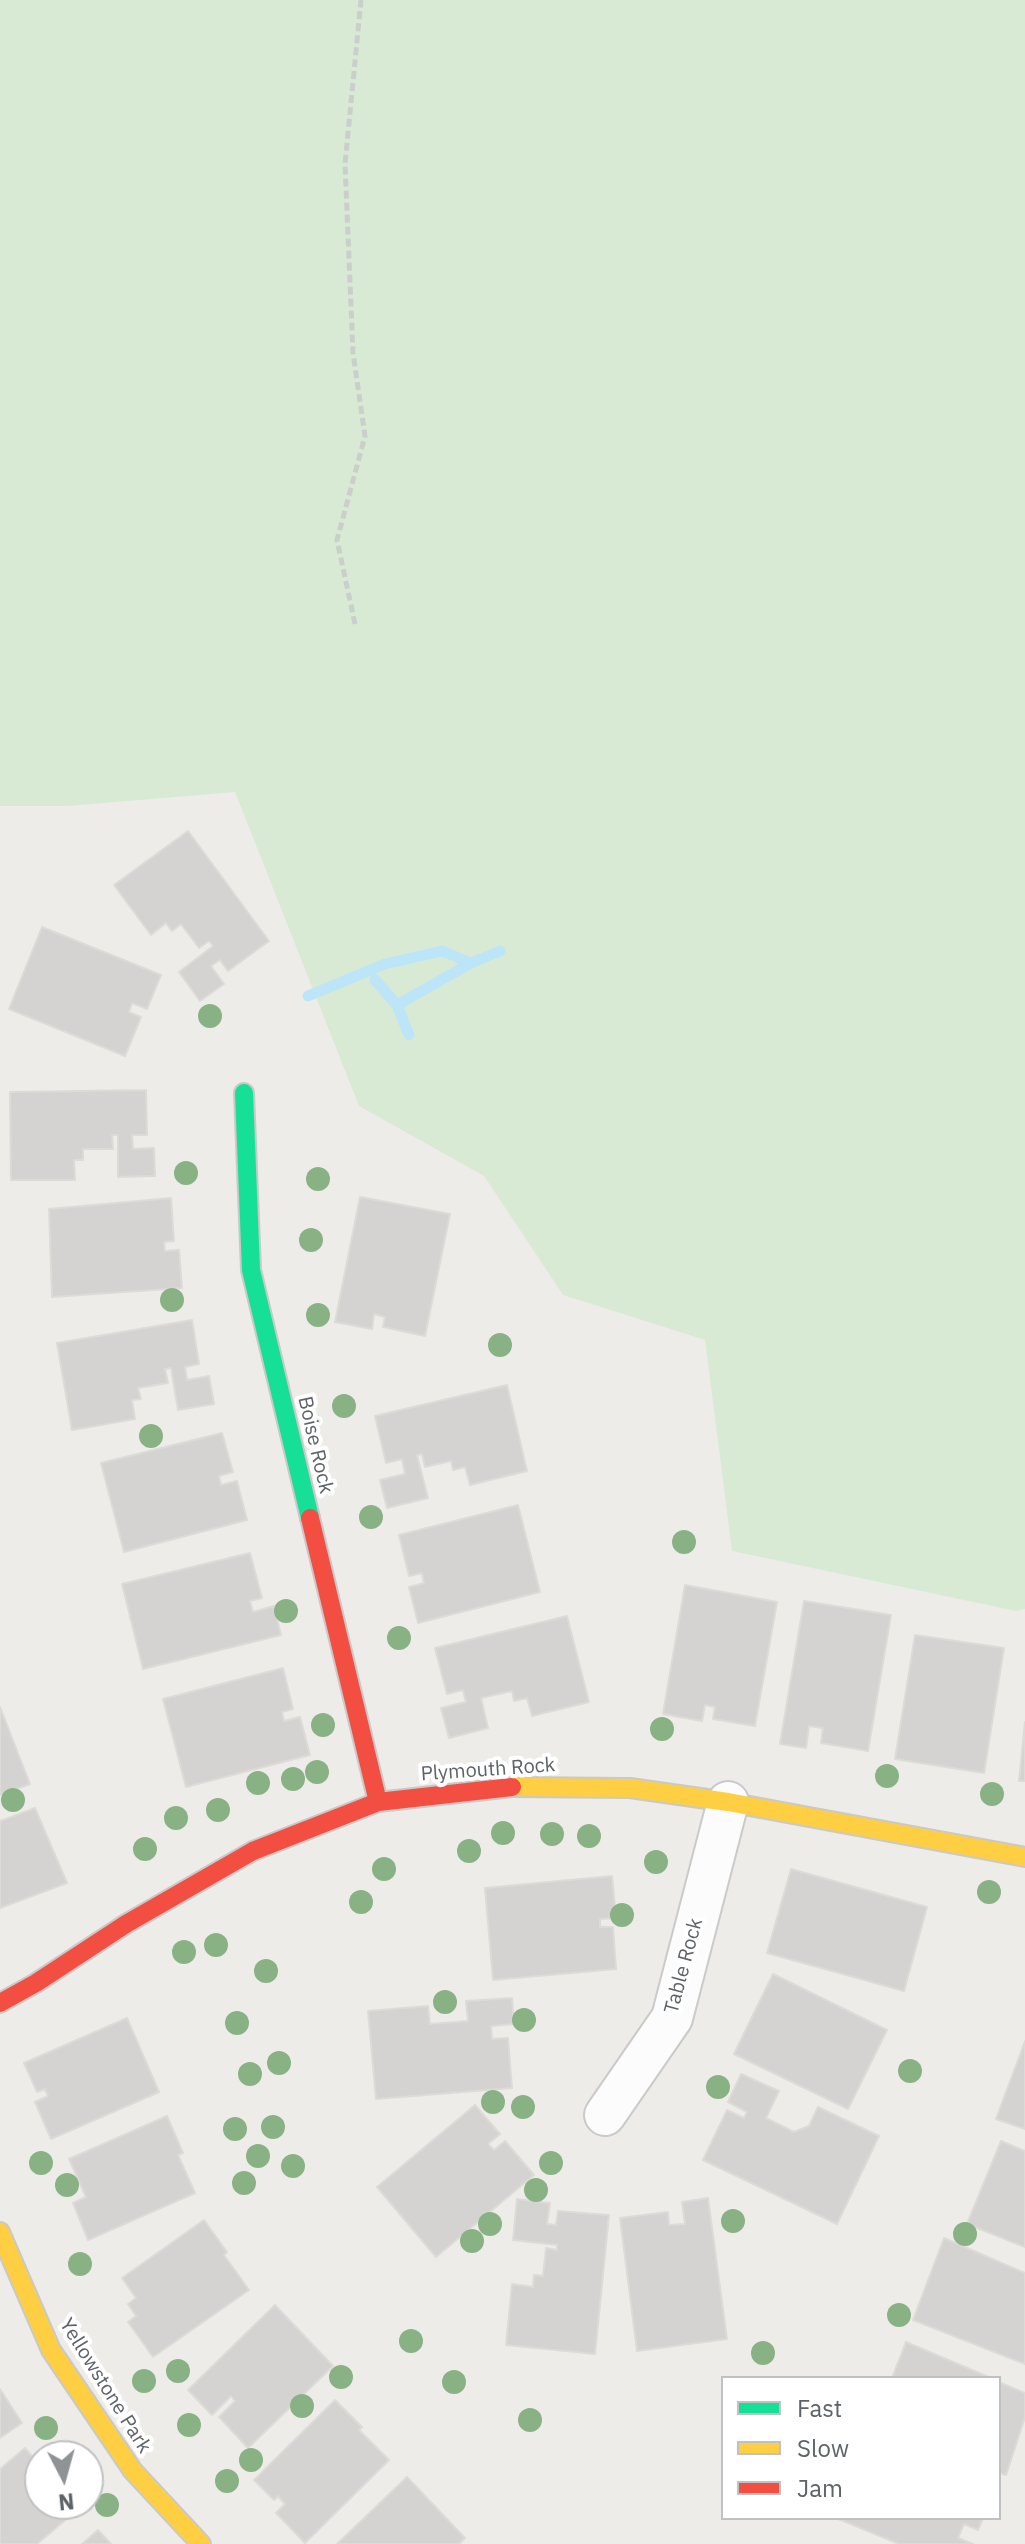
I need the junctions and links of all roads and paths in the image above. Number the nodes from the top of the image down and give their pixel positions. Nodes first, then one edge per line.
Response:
1 (361, 0) edge
2 (355, 624) dead end
3 (244, 1093) dead end
4 (378, 1802) junction
5 (728, 1802) junction
6 (1025, 1857) edge
7 (0, 2003) edge
8 (605, 2115) dead end
9 (0, 2232) edge
10 (201, 2544) edge

1 - 2 path
3 - 4 street, Boise Rock
4 - 5 street, Plymouth Rock
4 - 7 street, Plymouth Rock
5 - 6 street, Plymouth Rock
5 - 8 street, Table Rock
9 - 10 street, Yellowstone Park

